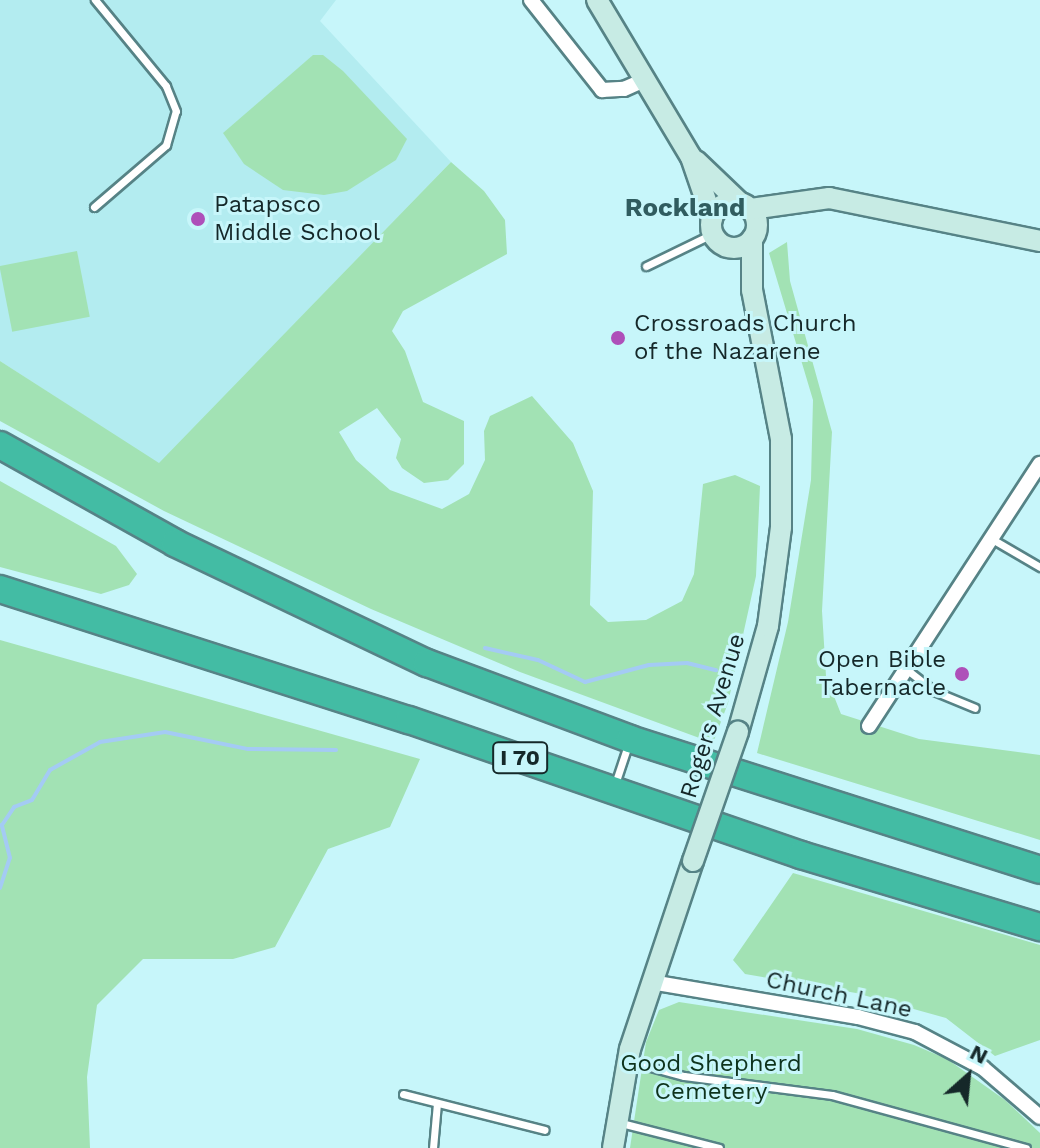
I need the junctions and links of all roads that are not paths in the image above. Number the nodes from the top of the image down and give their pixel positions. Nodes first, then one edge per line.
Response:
1 (95, 0) edge
2 (531, 0) edge
3 (597, 0) edge
4 (644, 80) junction
5 (691, 157) junction
6 (94, 207) dead end
7 (750, 219) junction
8 (716, 233) junction
9 (1040, 241) edge
10 (646, 266) dead end
11 (752, 290) junction
12 (0, 445) edge
13 (1040, 464) edge
14 (990, 538) junction
15 (1040, 567) edge
16 (0, 589) edge
17 (906, 669) junction
18 (975, 708) dead end
19 (869, 726) dead end
20 (630, 739) junction
21 (613, 790) junction
22 (1040, 870) edge
23 (1040, 927) edge
24 (651, 982) junction
25 (627, 1060) junction
26 (403, 1094) dead end
27 (437, 1103) junction
28 (1040, 1117) edge
29 (616, 1122) junction
30 (545, 1130) dead end
31 (433, 1148) edge
32 (613, 1148) edge
33 (719, 1148) edge
34 (1026, 1148) edge

1 - 6 lane
2 - 4 street
3 - 4 main road, Rogers Avenue
4 - 5 main road, Rogers Avenue
5 - 7 main road, Rogers Avenue
5 - 8 main road, Rogers Avenue
7 - 8 main road
7 - 8 main road
7 - 9 main road
7 - 11 main road, Rogers Avenue
8 - 10 lane
8 - 11 main road, Rogers Avenue
11 - 24 main road, Rogers Avenue, bridge
12 - 20 highway, I 70
13 - 14 street
14 - 15 lane
14 - 17 street
16 - 21 highway, I 70
17 - 18 lane
17 - 19 street
20 - 21 lane
20 - 22 highway, I 70
21 - 23 highway, I 70
24 - 25 main road, Rogers Avenue
24 - 28 street, Church Lane
25 - 29 main road, Rogers Avenue
25 - 34 lane
26 - 27 lane
27 - 30 lane
27 - 31 lane
29 - 32 main road, Rogers Avenue
29 - 33 lane

